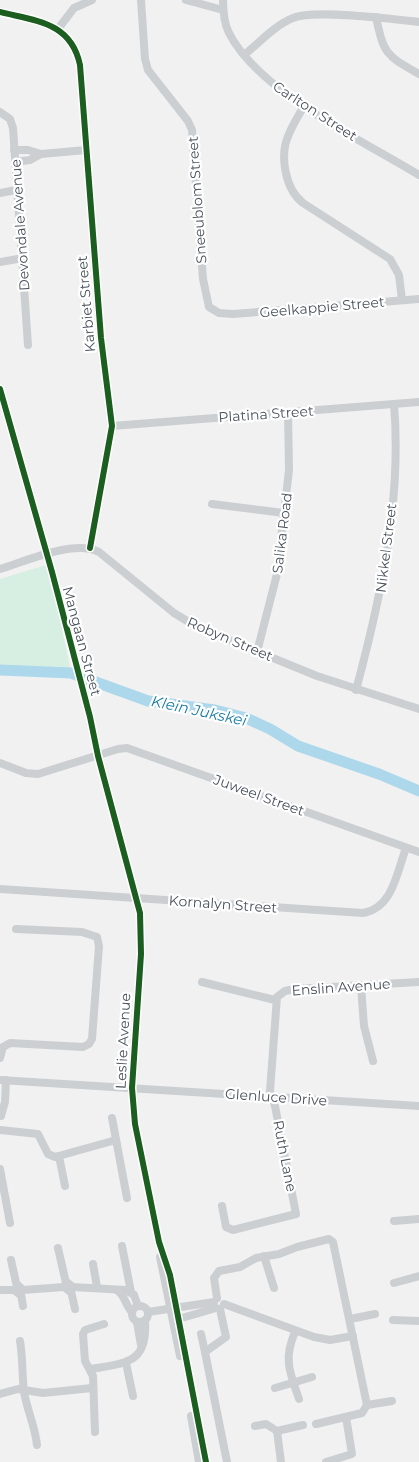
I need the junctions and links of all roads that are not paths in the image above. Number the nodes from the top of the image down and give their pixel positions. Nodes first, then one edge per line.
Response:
1 (92, 0) edge
2 (141, 0) edge
3 (186, 0) edge
4 (223, 0) edge
5 (223, 10) junction
6 (0, 12) edge
7 (376, 17) junction
8 (419, 22) edge
9 (58, 28) junction
10 (244, 55) junction
11 (419, 74) edge
12 (304, 106) junction
13 (0, 112) edge
14 (14, 150) junction
15 (86, 150) junction
16 (41, 154) junction
17 (15, 162) junction
18 (419, 175) edge
19 (16, 190) junction
20 (0, 193) edge
21 (22, 258) junction
22 (0, 262) edge
23 (419, 299) edge
24 (402, 300) junction
25 (224, 314) joint
26 (28, 345) dead end
27 (0, 389) edge
28 (419, 402) edge
29 (394, 404) junction
30 (288, 412) junction
31 (112, 426) junction
32 (212, 504) dead end
33 (284, 513) junction
34 (90, 548) junction
35 (47, 555) junction
36 (0, 569) edge
37 (257, 652) junction
38 (356, 690) junction
39 (419, 710) edge
40 (98, 756) junction
41 (0, 764) edge
42 (406, 848) junction
43 (419, 852) edge
44 (0, 889) edge
45 (138, 899) junction
46 (16, 929) dead end
47 (202, 982) dead end
48 (419, 982) edge
49 (361, 986) junction
50 (276, 1000) junction
51 (0, 1058) edge
52 (373, 1061) dead end
53 (3, 1080) edge
54 (132, 1088) junction
55 (272, 1097) junction
56 (419, 1106) edge
57 (0, 1114) edge
58 (112, 1118) dead end
59 (0, 1130) edge
60 (116, 1140) junction
61 (59, 1156) junction
62 (0, 1168) edge
63 (65, 1186) dead end
64 (127, 1198) dead end
65 (222, 1206) dead end
66 (419, 1219) edge
67 (394, 1221) dead end
68 (10, 1223) dead end
69 (122, 1246) dead end
70 (58, 1248) dead end
71 (264, 1256) junction
72 (11, 1260) dead end
73 (92, 1264) dead end
74 (419, 1276) edge
75 (394, 1283) dead end
76 (69, 1287) junction
77 (97, 1287) junction
78 (274, 1288) dead end
79 (0, 1290) edge
80 (19, 1290) junction
81 (117, 1290) junction
82 (131, 1292) junction
83 (218, 1304) junction
84 (23, 1306) dead end
85 (173, 1307) junction
86 (135, 1309) junction
87 (75, 1310) dead end
88 (375, 1314) dead end
89 (144, 1318) junction
90 (350, 1319) junction
91 (176, 1320) junction
92 (392, 1320) dead end
93 (419, 1321) edge
94 (104, 1324) dead end
95 (295, 1332) junction
96 (201, 1334) dead end
97 (353, 1336) junction
98 (20, 1341) dead end
99 (205, 1352) junction
100 (126, 1363) junction
101 (91, 1369) junction
102 (312, 1377) dead end
103 (294, 1383) junction
104 (92, 1388) junction
105 (275, 1388) dead end
106 (24, 1390) junction
107 (0, 1394) edge
108 (133, 1396) dead end
109 (299, 1399) dead end
110 (392, 1401) dead end
111 (367, 1405) junction
112 (346, 1417) junction
113 (316, 1424) dead end
114 (255, 1426) dead end
115 (303, 1426) dead end
116 (277, 1431) junction
117 (95, 1432) dead end
118 (37, 1444) dead end
119 (200, 1462) edge
120 (206, 1462) edge
121 (227, 1462) edge
122 (281, 1462) edge
123 (326, 1462) edge

1 - 9 street
2 - 25 street, Sneeublom Street
3 - 5 street
4 - 5 street, Carlton Street
5 - 10 street, Carlton Street
6 - 9 street
7 - 8 street
7 - 10 street
7 - 11 street
9 - 15 street, Karbiet Street
10 - 12 street, Carlton Street
12 - 18 street, Carlton Street
12 - 24 street
13 - 14 street, Devondale Avenue
14 - 16 street
14 - 17 street, Devondale Avenue
15 - 16 street
15 - 31 street, Karbiet Street
16 - 17 street
17 - 19 street, Devondale Avenue
19 - 20 street
19 - 21 street, Devondale Avenue
21 - 22 street
21 - 26 street, Devondale Avenue
23 - 24 street, Geelkappie Street
24 - 25 street, Geelkappie Street
27 - 35 street, Mangaan Street
28 - 29 street, Platina Street
29 - 30 street, Platina Street
29 - 38 street, Nikkel Street
30 - 31 street, Platina Street
30 - 33 street, Salika Road
31 - 34 street, Karbiet Street
32 - 33 street
33 - 37 street, Salika Road
34 - 35 street
34 - 37 street, Robyn Street
35 - 36 street
35 - 40 street, Mangaan Street
37 - 38 street, Robyn Street
38 - 39 street, Robyn Street
40 - 41 street, Juweel Street
40 - 42 street, Juweel Street
40 - 45 street, Mangaan Street
42 - 43 street, Juweel Street
42 - 45 street, Kornalyn Street
44 - 45 street, Kornalyn Street
45 - 54 street, Leslie Avenue
46 - 51 street
47 - 50 street
48 - 49 street, Enslin Avenue
49 - 50 street, Enslin Avenue
49 - 52 street
50 - 55 street, Enslin Avenue
53 - 54 street, Glenluce Drive
53 - 57 street
54 - 55 street, Glenluce Drive
54 - 85 street, Leslie Avenue
55 - 56 street, Glenluce Drive
55 - 65 street, Ruth Lane
57 - 59 street
58 - 60 street
59 - 61 street
60 - 61 street
60 - 64 street
61 - 63 street
62 - 68 street
66 - 67 street
69 - 82 street
70 - 76 street
71 - 78 street
71 - 83 street
71 - 90 street
72 - 80 street
73 - 77 street
74 - 75 street
76 - 77 street
76 - 80 street
76 - 87 street
77 - 81 street
79 - 80 street
80 - 84 street
81 - 82 street
81 - 86 street
82 - 86 street
83 - 85 street
83 - 91 street
83 - 95 street
83 - 99 street
85 - 89 street
85 - 91 street, Leslie Avenue
86 - 89 street
86 - 89 street
88 - 90 street
89 - 100 street
90 - 97 street
91 - 119 street, Leslie Avenue
91 - 120 street, Leslie Avenue
92 - 93 street
94 - 101 street
95 - 97 street
95 - 103 street
96 - 99 street
97 - 111 street
98 - 106 street
99 - 121 street
100 - 101 street
100 - 108 street
101 - 104 street
102 - 103 street
103 - 105 street
103 - 109 street
104 - 106 street
104 - 117 street
106 - 107 street
106 - 118 street
110 - 111 street
111 - 112 street
112 - 113 street
112 - 123 street
114 - 116 street
115 - 116 street
116 - 122 street

